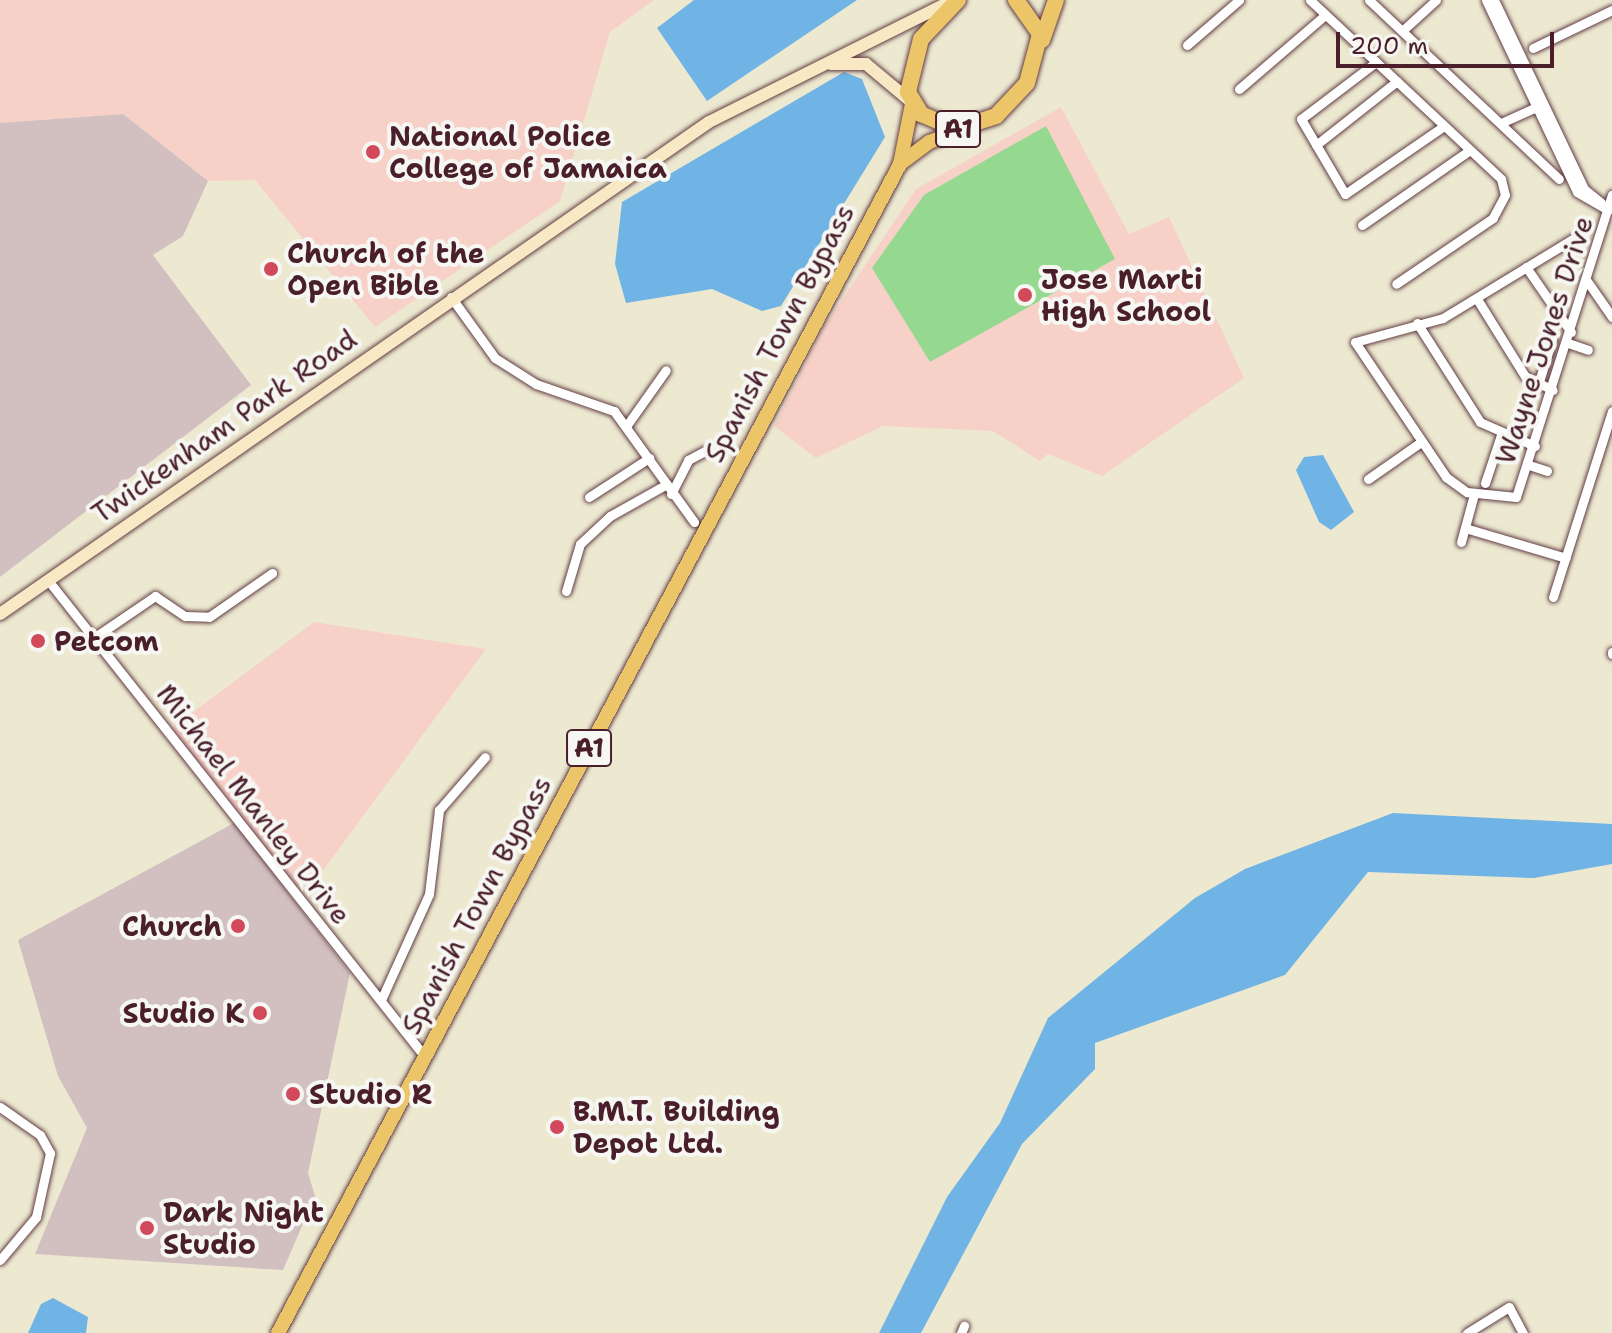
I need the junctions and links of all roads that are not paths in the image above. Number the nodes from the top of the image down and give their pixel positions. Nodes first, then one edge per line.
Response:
1 (956, 0) edge
2 (1016, 0) edge
3 (1056, 0) edge
4 (1239, 0) edge
5 (1310, 0) edge
6 (1369, 0) edge
7 (1436, 0) edge
8 (1486, 0) edge
9 (1494, 0) edge
10 (1420, 3) edge
11 (1612, 10) edge
12 (1325, 15) junction
13 (1402, 31) junction
14 (1041, 43) junction
15 (1187, 45) dead end
16 (1533, 48) dead end
17 (1376, 62) junction
18 (801, 72) junction
19 (1397, 81) junction
20 (1239, 89) dead end
21 (911, 102) junction
22 (1540, 105) junction
23 (1501, 123) junction
24 (1444, 126) junction
25 (969, 128) junction
26 (1316, 145) junction
27 (1470, 150) junction
28 (900, 164) junction
29 (1559, 179) dead end
30 (1610, 204) edge
31 (1362, 225) dead end
32 (1581, 234) dead end
33 (1526, 267) junction
34 (1587, 281) junction
35 (1396, 284) dead end
36 (451, 297) junction
37 (1477, 299) junction
38 (1612, 317) edge
39 (1417, 323) junction
40 (1571, 332) junction
41 (1552, 339) dead end
42 (1568, 343) junction
43 (1588, 350) dead end
44 (666, 370) dead end
45 (1538, 385) junction
46 (1553, 390) junction
47 (1612, 411) edge
48 (627, 425) junction
49 (1501, 435) junction
50 (1421, 442) junction
51 (1535, 446) junction
52 (705, 451) dead end
53 (649, 458) junction
54 (1529, 465) junction
55 (1547, 471) dead end
56 (1368, 479) dead end
57 (1485, 483) dead end
58 (667, 484) junction
59 (671, 494) junction
60 (1474, 494) junction
61 (589, 497) dead end
62 (694, 522) dead end
63 (1465, 528) junction
64 (1461, 542) dead end
65 (1566, 558) junction
66 (272, 573) dead end
67 (47, 579) junction
68 (566, 591) dead end
69 (1553, 597) dead end
70 (0, 614) edge
71 (95, 637) junction
72 (485, 757) dead end
73 (381, 1000) junction
74 (425, 1057) junction
75 (0, 1107) edge
76 (0, 1260) edge
77 (278, 1333) edge
78 (1467, 1333) edge
79 (1523, 1333) edge

1 - 18 main road
1 - 21 highway, A1
2 - 14 highway
3 - 14 highway, A1
4 - 15 street
5 - 12 street
6 - 13 street
7 - 10 street
8 - 22 street
9 - 22 street
10 - 13 street
11 - 16 street
12 - 17 street
12 - 20 street
13 - 23 street
14 - 25 highway, A1
17 - 19 street
17 - 26 street
18 - 21 main road
18 - 36 main road, Twickenham Park Road
19 - 24 street
19 - 26 street
21 - 25 highway, A1
21 - 28 main road, Spanish Town Bypass / A1
22 - 23 street
22 - 30 street
23 - 29 street
24 - 26 street
24 - 27 street
25 - 28 main road, Spanish Town Bypass / A1
27 - 31 street
27 - 35 street
28 - 74 main road, Spanish Town Bypass / A1
30 - 34 street, Wayne Jones Drive
32 - 33 street
33 - 37 street
33 - 40 street
34 - 38 street
34 - 40 street, Wayne Jones Drive
36 - 48 street
36 - 67 main road, Twickenham Park Road
37 - 39 street
37 - 45 street
39 - 49 street
39 - 50 street, Wayne Jones Drive
40 - 42 street, Wayne Jones Drive
41 - 45 street
42 - 43 street
42 - 46 street, Wayne Jones Drive
44 - 48 street
45 - 46 street
46 - 51 street, Wayne Jones Drive
47 - 65 street
48 - 53 street
49 - 51 street
49 - 57 street
50 - 56 street
50 - 60 street, Wayne Jones Drive
51 - 54 street, Wayne Jones Drive
52 - 59 street
53 - 58 street
53 - 61 street
54 - 55 street
54 - 60 street, Wayne Jones Drive
58 - 59 street
58 - 68 street
59 - 62 street
60 - 63 street
63 - 64 street
63 - 65 street
65 - 69 street
66 - 71 street
67 - 70 main road, Twickenham Park Road
67 - 71 street, Michael Manley Drive
71 - 73 street, Michael Manley Drive
72 - 73 street
73 - 74 street, Michael Manley Drive
74 - 77 main road, Spanish Town Bypass / A1
75 - 76 street
78 - 79 street

